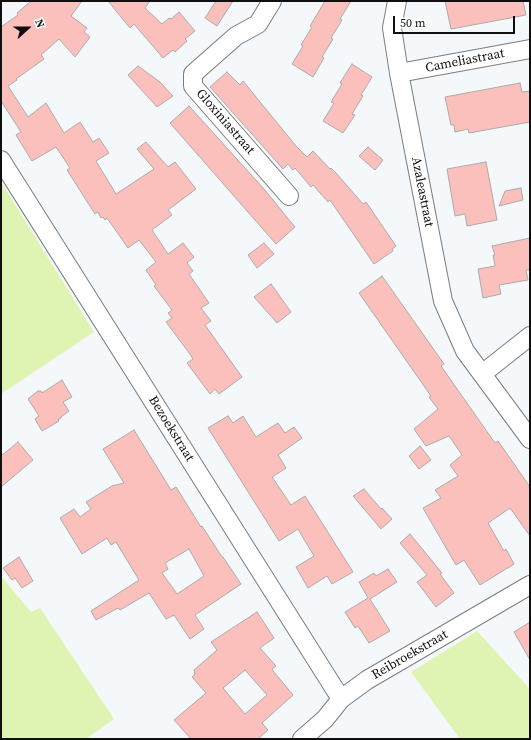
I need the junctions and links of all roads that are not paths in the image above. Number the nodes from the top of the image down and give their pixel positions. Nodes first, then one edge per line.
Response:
1 (272, 1) edge
2 (397, 1) edge
3 (530, 49) edge
4 (399, 73) junction
5 (1, 160) edge
6 (290, 196) dead end
7 (530, 336) edge
8 (482, 374) junction
9 (530, 439) edge
10 (530, 585) edge
11 (341, 699) junction
12 (302, 739) edge

1 - 6 street, Gloxiniastraat
2 - 4 street, Azaleastraat
3 - 4 street, Cameliastraat
4 - 8 street, Azaleastraat
5 - 11 street, Bezoekstraat
7 - 8 street
8 - 9 street, Azaleastraat
10 - 11 street, Reibroekstraat
11 - 12 street, Reibroekstraat

